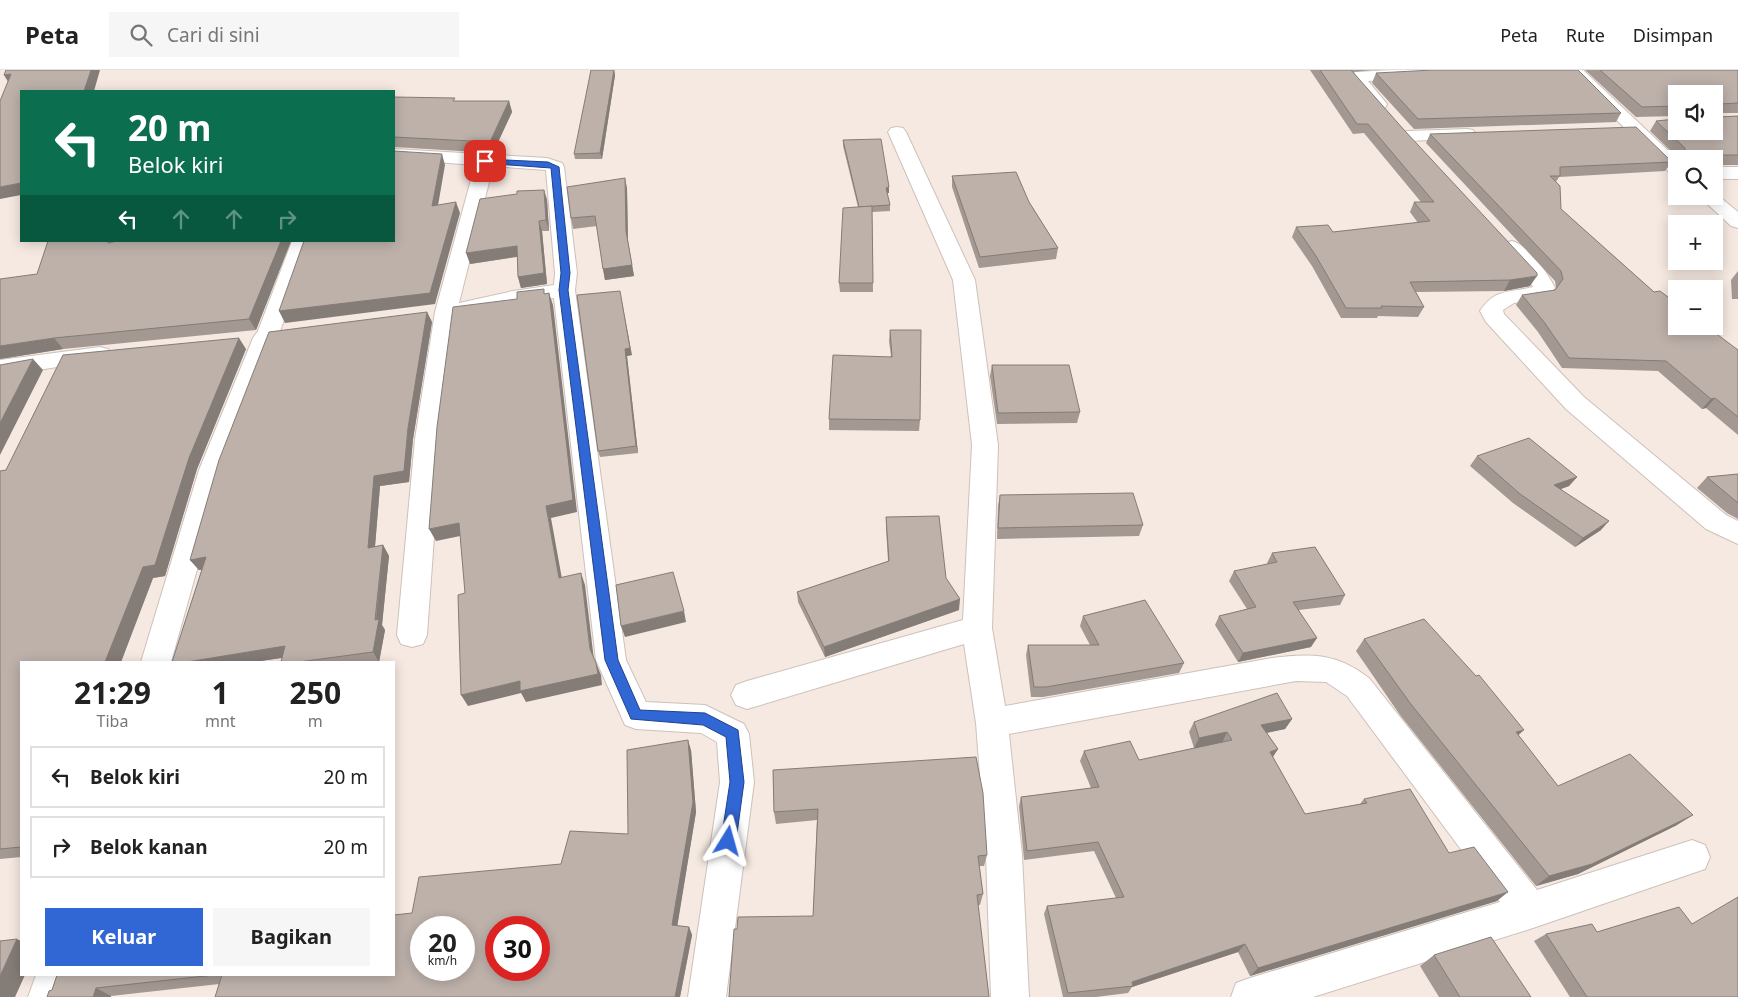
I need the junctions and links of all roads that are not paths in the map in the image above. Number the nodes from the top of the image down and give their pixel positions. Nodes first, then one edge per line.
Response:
1 (1472, 70) edge
2 (1574, 70) edge
3 (1354, 74) edge
4 (1658, 123) edge
5 (1398, 125) junction
6 (1633, 127) junction
7 (1608, 130) edge
8 (897, 132) dead end
9 (1484, 133) edge
10 (395, 154) edge
11 (1427, 157) edge
12 (1668, 160) edge
13 (485, 161) junction
14 (1723, 173) edge
15 (1738, 173) edge
16 (1718, 205) edge
17 (1738, 222) edge
18 (1500, 234) edge
19 (302, 242) edge
20 (564, 290) junction
21 (436, 314) junction
22 (274, 335) junction
23 (236, 341) edge
24 (121, 352) edge
25 (63, 358) junction
26 (0, 368) edge
27 (50, 384) edge
28 (1738, 534) edge
29 (977, 628) junction
30 (412, 635) dead end
31 (156, 661) edge
32 (747, 695) dead end
33 (992, 723) junction
34 (1692, 857) dead end
35 (1530, 911) junction
36 (55, 976) edge
37 (47, 997) edge
38 (707, 997) edge
39 (1010, 997) edge
40 (1250, 997) edge

1 - 3 street
2 - 6 street
3 - 5 street
4 - 6 street
5 - 9 street
5 - 11 street
6 - 7 street
6 - 12 street
8 - 29 street
10 - 13 street
13 - 20 street
13 - 21 street
14 - 15 street
16 - 17 street
18 - 28 street
19 - 22 street
20 - 21 street
20 - 38 street
21 - 30 street
22 - 23 street
22 - 31 street
24 - 25 street
25 - 26 street
25 - 27 street
29 - 32 street
29 - 33 street
33 - 35 street
33 - 39 street
34 - 35 street
35 - 40 street
36 - 37 street

